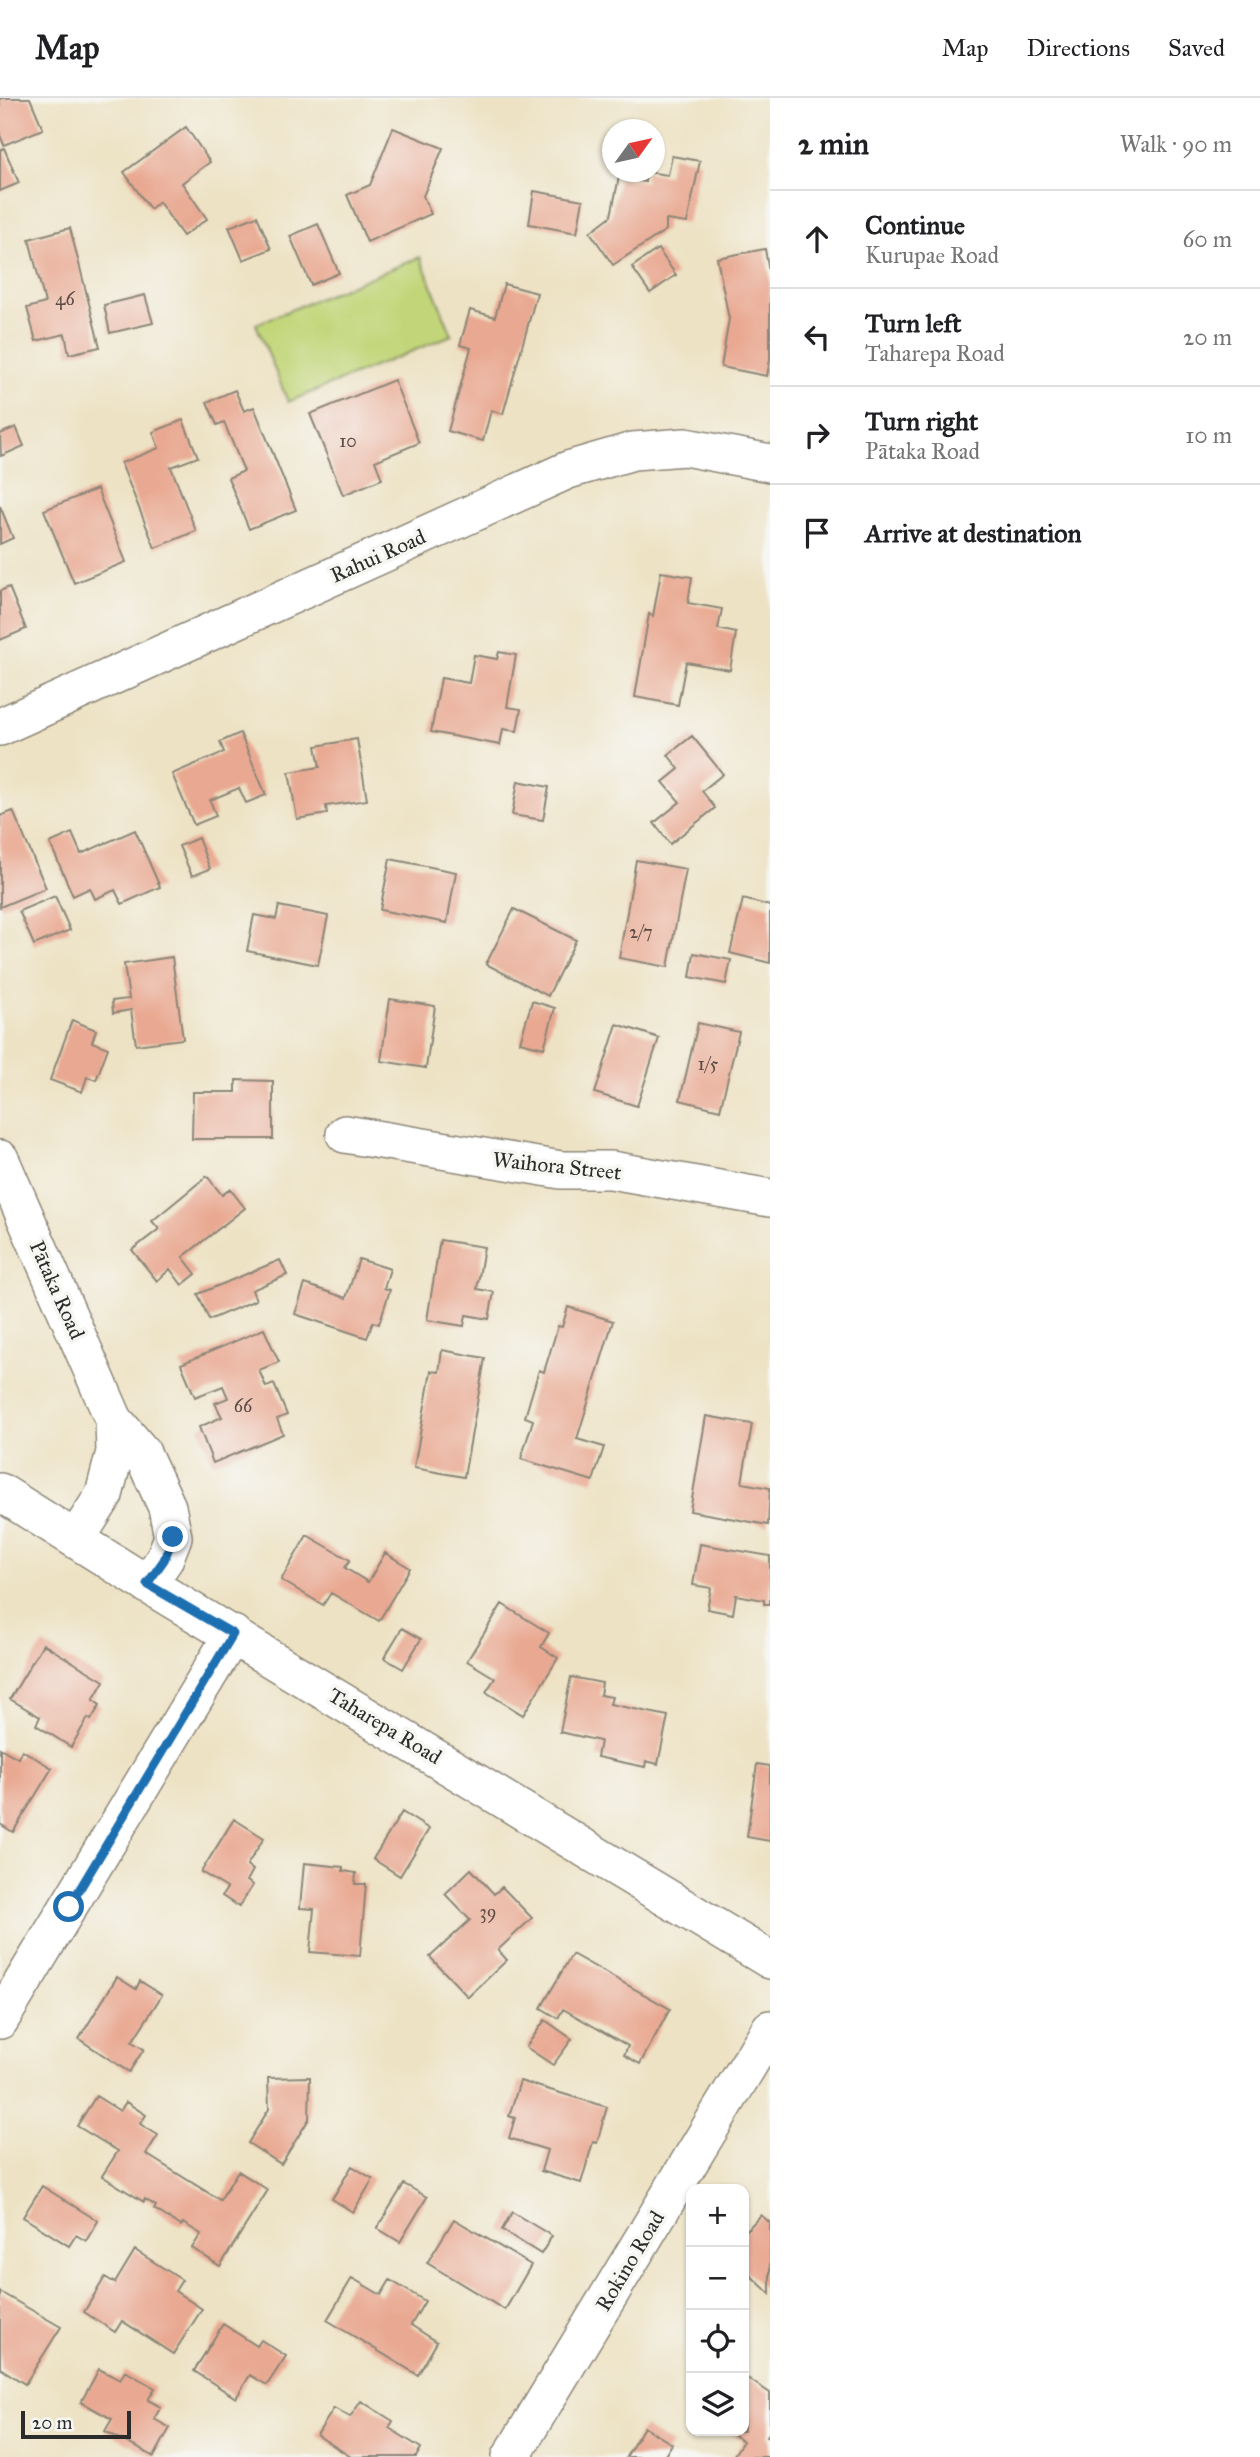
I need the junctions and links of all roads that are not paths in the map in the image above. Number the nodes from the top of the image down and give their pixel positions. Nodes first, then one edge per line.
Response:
1 (770, 463) edge
2 (0, 727) edge
3 (345, 1134) dead end
4 (0, 1159) edge
5 (770, 1198) edge
6 (114, 1420) junction
7 (0, 1492) edge
8 (76, 1539) junction
9 (147, 1584) junction
10 (233, 1634) junction
11 (770, 1960) edge
12 (0, 2020) edge
13 (770, 2029) edge
14 (511, 2457) edge

1 - 2 street, Rahui Road
3 - 5 street, Waihora Street
4 - 6 street, Pātaka Road
6 - 8 street, Pātaka Road
6 - 9 street, Pātaka Road
7 - 8 street, Taharepa Road
8 - 9 street, Taharepa Road
9 - 10 street, Taharepa Road
10 - 11 street, Taharepa Road
10 - 12 street
13 - 14 street, Rokino Road

